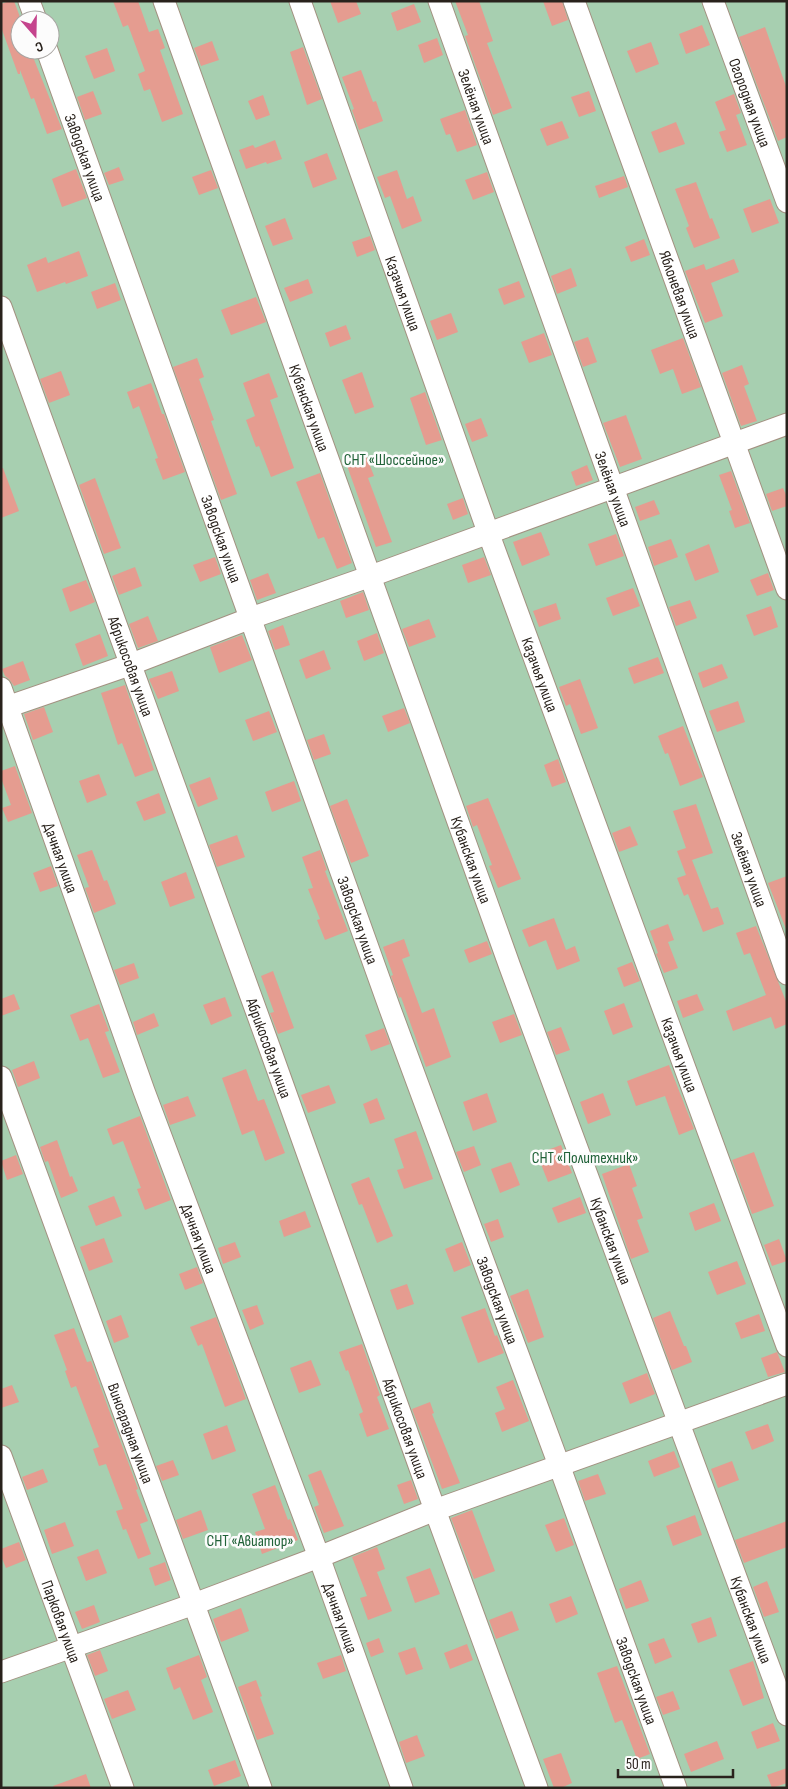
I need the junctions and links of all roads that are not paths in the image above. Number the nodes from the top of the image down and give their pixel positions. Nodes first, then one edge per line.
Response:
1 (164, 1) edge
2 (300, 1) edge
3 (439, 1) edge
4 (574, 1) edge
5 (713, 1) edge
6 (51, 60) edge
7 (787, 202) edge
8 (1, 307) edge
9 (787, 424) edge
10 (734, 443) junction
11 (612, 488) junction
12 (488, 532) junction
13 (371, 576) junction
14 (787, 589) edge
15 (251, 618) junction
16 (130, 664) junction
17 (4, 701) edge
18 (787, 974) edge
19 (1, 1077) edge
20 (787, 1346) edge
21 (787, 1384) edge
22 (678, 1422) junction
23 (1, 1456) edge
24 (559, 1465) junction
25 (435, 1510) junction
26 (319, 1557) junction
27 (194, 1604) junction
28 (72, 1647) junction
29 (1, 1672) edge
30 (787, 1715) edge
31 (123, 1788) edge
32 (261, 1788) edge
33 (402, 1788) edge
34 (537, 1788) edge
35 (676, 1788) edge

1 - 13 street, Кубанская улица
2 - 12 street, Казачья улица
3 - 11 street, Зелёная улица
4 - 10 street, Яблоневая улица
5 - 7 street, Огородная улица
6 - 15 street, Заводская улица
8 - 16 street, Абрикосовая улица
9 - 10 street
10 - 11 street
10 - 14 street, Яблоневая улица
11 - 12 street
11 - 18 street, Зелёная улица
12 - 13 street
12 - 20 street, Казачья улица
13 - 15 street
13 - 22 street, Кубанская улица
15 - 16 street
15 - 24 street, Заводская улица
16 - 17 street
16 - 25 street, Абрикосовая улица
17 - 26 street, Дачная улица
19 - 27 street, Виноградная улица
21 - 22 street
22 - 24 street
22 - 30 street, Кубанская улица
23 - 28 street, Парковая улица
24 - 25 street
24 - 35 street, Заводская улица
25 - 26 street
25 - 34 street, Абрикосовая улица
26 - 27 street
26 - 33 street, Дачная улица
27 - 28 street
27 - 32 street, Виноградная улица
28 - 29 street
28 - 31 street, Парковая улица

